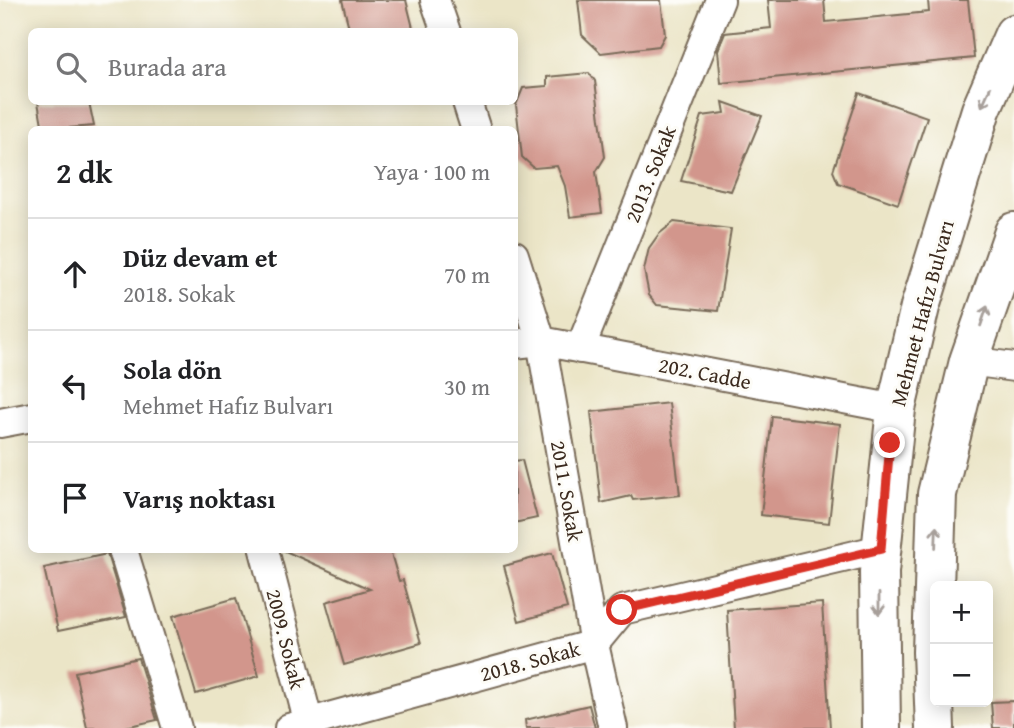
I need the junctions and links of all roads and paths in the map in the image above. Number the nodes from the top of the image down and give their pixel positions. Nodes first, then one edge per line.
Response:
1 (435, 0) edge
2 (720, 0) edge
3 (445, 28) edge
4 (1014, 34) edge
5 (468, 105) edge
6 (475, 126) edge
7 (1014, 232) edge
8 (518, 280) edge
9 (528, 343) edge
10 (580, 349) junction
11 (969, 361) junction
12 (1014, 367) edge
13 (896, 409) junction
14 (28, 418) edge
15 (0, 423) edge
16 (881, 549) junction
17 (124, 553) edge
18 (265, 553) edge
19 (594, 644) junction
20 (302, 726) edge
21 (177, 728) edge
22 (613, 728) edge
23 (881, 728) edge
24 (935, 728) edge

1 - 3 street
2 - 10 street, 2013. Sokak
4 -> 13 main road, Mehmet Hafız Bulvarı
5 - 6 street
11 -> 7 main road
8 - 9 street, 2011. Sokak
9 - 10 street, 202. Cadde
9 - 19 street, 2011. Sokak
10 - 13 street, 202. Cadde
11 - 12 street
24 -> 11 main road
13 - 16 main road, Mehmet Hafız Bulvarı
14 - 15 street
16 - 19 street, 2018. Sokak
16 -> 23 main road, Mehmet Hafız Bulvarı
17 - 21 street
18 - 20 street, 2009. Sokak
19 - 20 street, 2018. Sokak
19 - 22 street, 2011. Sokak

